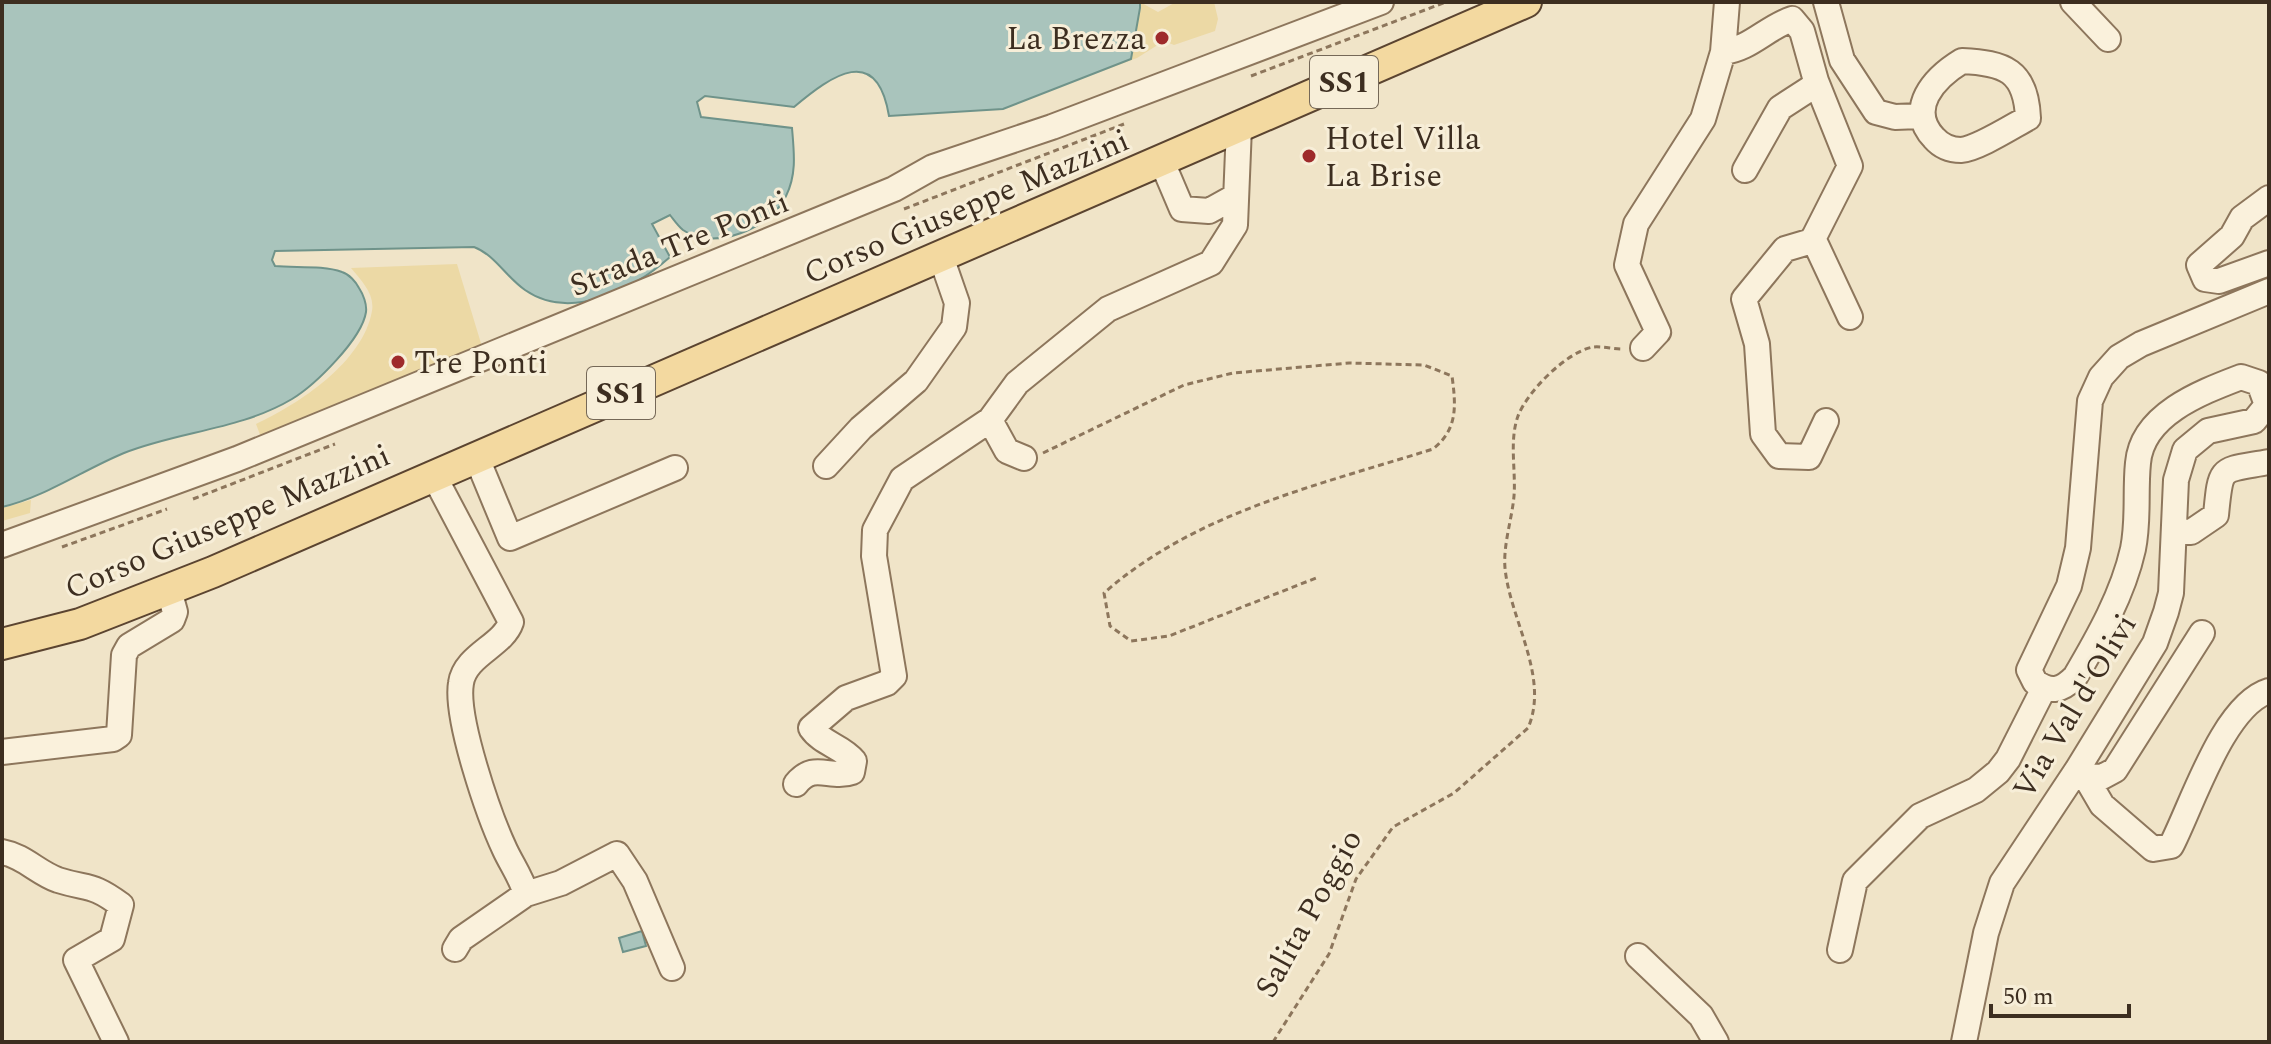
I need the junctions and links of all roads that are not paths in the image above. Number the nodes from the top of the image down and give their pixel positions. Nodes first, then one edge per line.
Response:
1 (1381, 2) edge
2 (1526, 2) edge
3 (1727, 2) edge
4 (1826, 2) edge
5 (2073, 2) edge
6 (2108, 39) dead end
7 (1723, 52) junction
8 (1817, 84) junction
9 (1920, 116) junction
10 (1239, 127) junction
11 (1162, 162) junction
12 (1745, 170) dead end
13 (1236, 196) junction
14 (2269, 198) edge
15 (1813, 238) junction
16 (940, 254) junction
17 (2269, 263) edge
18 (2269, 291) edge
19 (1850, 317) dead end
20 (1643, 348) road end
21 (2268, 404) edge
22 (990, 420) junction
23 (1826, 421) dead end
24 (476, 456) junction
25 (1024, 458) road end
26 (2269, 462) edge
27 (826, 466) dead end
28 (675, 468) dead end
29 (433, 474) junction
30 (2175, 531) junction
31 (2, 545) edge
32 (169, 590) junction
33 (2202, 633) dead end
34 (2, 644) edge
35 (2044, 688) junction
36 (2269, 691) edge
37 (846, 698) junction
38 (817, 701) dead end
39 (2, 752) edge
40 (2081, 773) junction
41 (796, 784) dead end
42 (2, 852) edge
43 (526, 894) junction
44 (455, 949) dead end
45 (1840, 950) dead end
46 (1638, 956) dead end
47 (672, 968) dead end
48 (116, 1042) edge
49 (1716, 1042) edge
50 (1964, 1042) edge

1 - 31 street, Strada Tre Ponti
2 - 10 main road, Corso Giuseppe Mazzini / SS1
3 - 7 street
4 - 9 street
5 - 6 street
7 - 8 street
7 - 20 street
8 - 12 street
8 - 15 street
9 - 9 street
10 - 11 main road, Corso Giuseppe Mazzini / SS1
10 - 13 street
11 - 13 street
11 - 16 main road, Corso Giuseppe Mazzini / SS1
13 - 22 street
14 - 17 street
15 - 19 street
15 - 23 street
16 - 24 main road, Corso Giuseppe Mazzini / SS1
16 - 27 street
18 - 35 street, Via Val d'Olivi
21 - 30 street, Via Val d'Olivi
21 - 35 street, Via Val d'Olivi
22 - 25 street
22 - 37 street
24 - 28 street
24 - 29 main road, Corso Giuseppe Mazzini / SS1
26 - 30 street
29 - 32 main road, Corso Giuseppe Mazzini / SS1
29 - 43 street, Corso Giuseppe Mazzini
30 - 40 street, Via Val d'Olivi
32 - 34 main road, Corso Giuseppe Mazzini / SS1
32 - 39 street
33 - 40 street
35 - 45 street
36 - 40 street
37 - 38 street
37 - 41 street
40 - 50 street, Via Val d'Olivi
42 - 48 street
43 - 44 street
43 - 47 street
46 - 49 street

